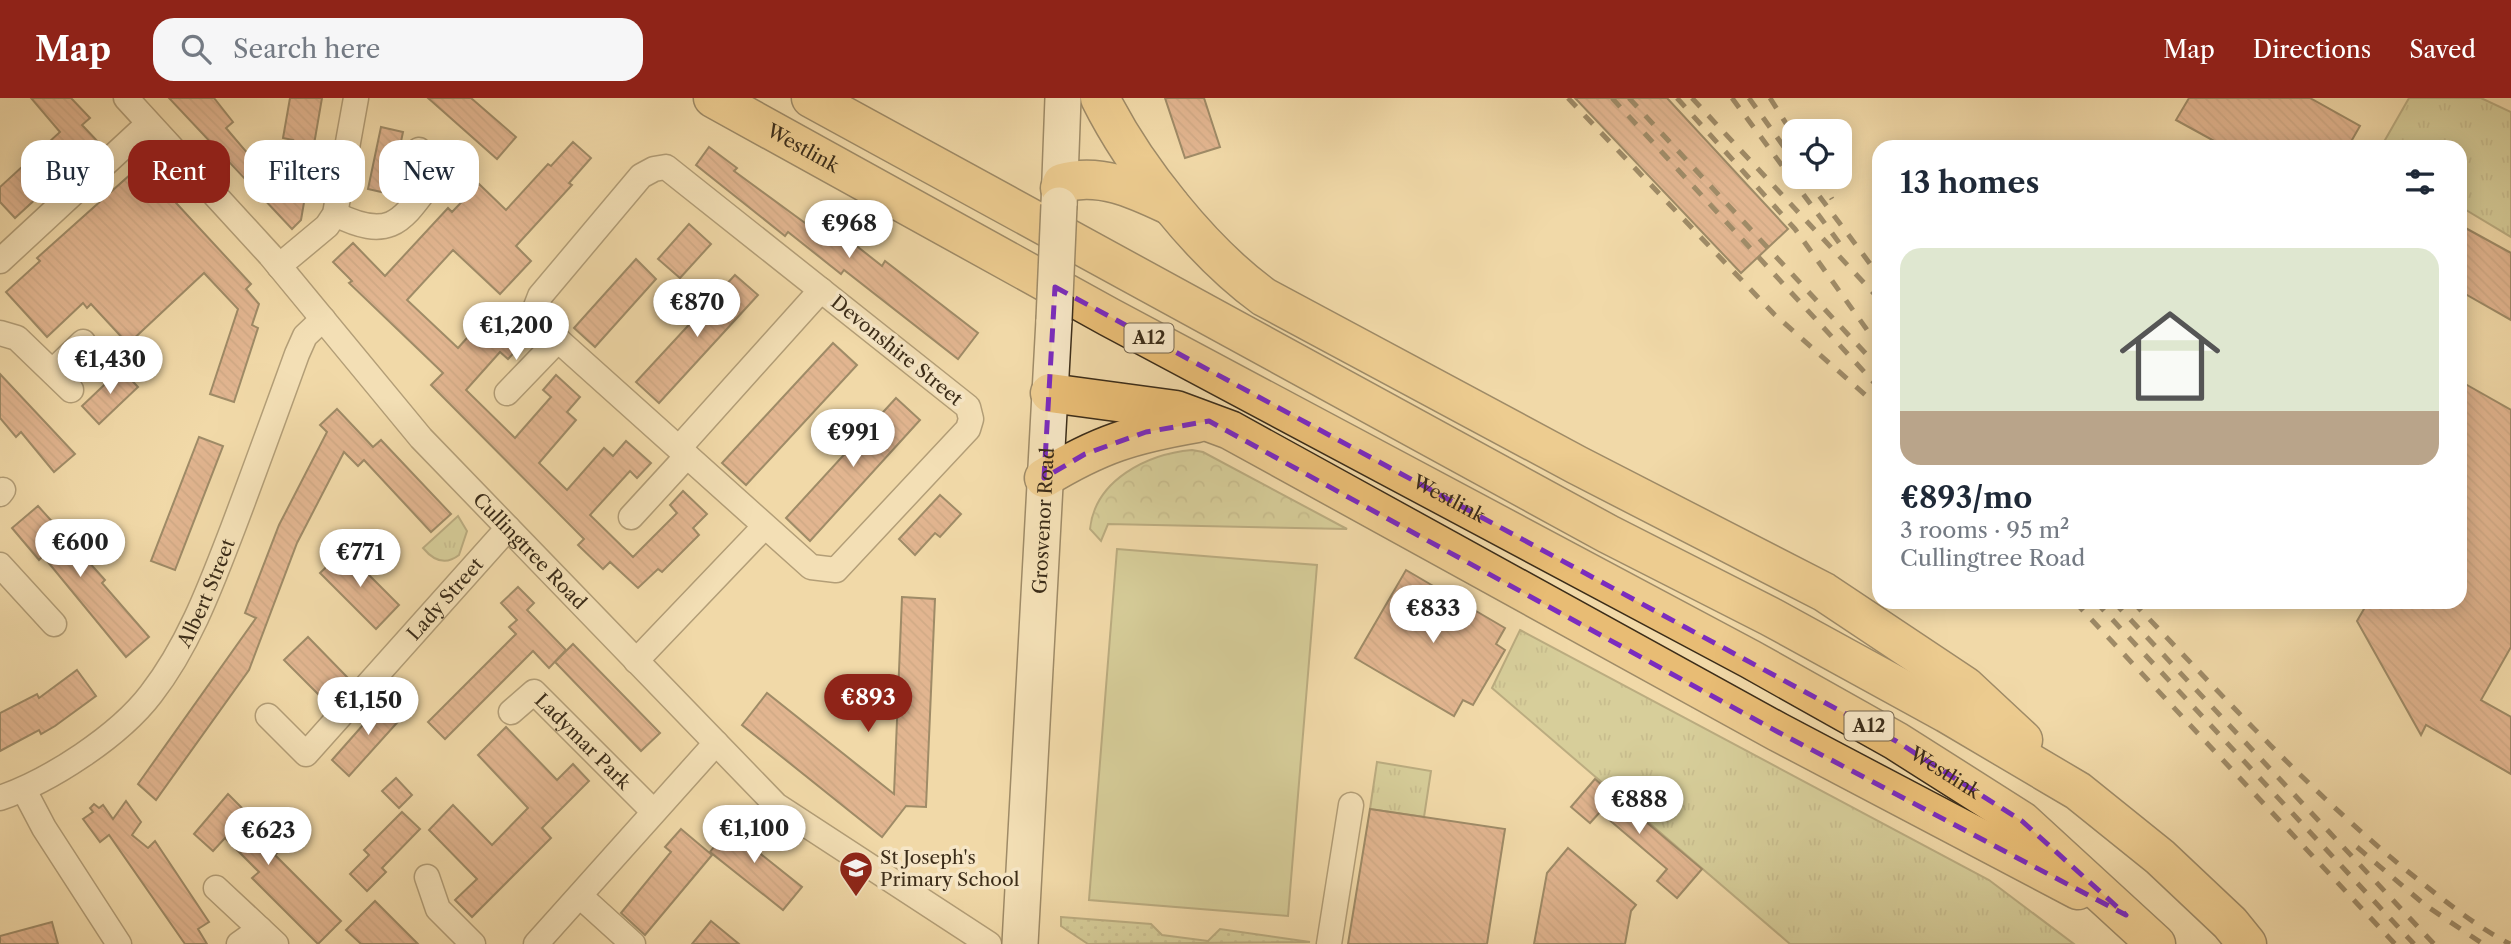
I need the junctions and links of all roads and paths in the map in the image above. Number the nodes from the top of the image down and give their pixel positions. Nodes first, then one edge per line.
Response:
1 (126, 98) edge
2 (356, 98) edge
3 (713, 98) edge
4 (811, 98) edge
5 (1063, 98) edge
6 (1100, 98) edge
7 (148, 124) junction
8 (1059, 196) junction
9 (420, 203) edge
10 (1176, 209) junction
11 (335, 214) junction
12 (0, 261) edge
13 (279, 266) junction
14 (821, 290) junction
15 (323, 319) junction
16 (0, 333) edge
17 (558, 340) junction
18 (83, 342) dead end
19 (54, 370) junction
20 (71, 390) dead end
21 (507, 393) dead end
22 (1050, 393) junction
23 (1209, 421) junction
24 (683, 452) junction
25 (1044, 478) junction
26 (631, 517) dead end
27 (508, 527) junction
28 (764, 527) junction
29 (0, 565) edge
30 (54, 624) dead end
31 (636, 661) junction
32 (511, 712) dead end
33 (268, 716) dead end
34 (716, 743) junction
35 (24, 790) junction
36 (2078, 791) junction
37 (0, 798) edge
38 (1351, 805) dead end
39 (653, 811) junction
40 (427, 877) dead end
41 (216, 888) dead end
42 (580, 896) junction
43 (2126, 915) junction
44 (268, 937) edge
45 (119, 944) edge
46 (239, 944) edge
47 (473, 944) edge
48 (536, 944) edge
49 (633, 944) edge
50 (989, 944) edge
51 (1020, 944) edge
52 (1329, 944) edge
53 (2156, 944) edge
54 (2247, 944) edge

1 - 7 street, Cullingtree Road
2 - 11 street
3 - 43 highway, Westlink / A12
4 - 36 highway, A12
5 - 8 main road, Grosvenor Road
6 - 10 highway
7 - 12 street
7 - 13 street, Cullingtree Road
8 - 10 highway
8 - 22 main road, Grosvenor Road, bridge
9 - 11 street
10 - 36 highway
11 - 13 street
13 - 15 street, Cullingtree Road
14 - 17 street, Devonshire Street
14 - 24 street
14 - 28 street, Devonshire Street
15 - 27 street, Cullingtree Road
15 - 35 street, Albert Street
16 - 19 street
17 - 21 street
17 - 24 street
18 - 19 street
19 - 20 street
22 - 23 highway
22 - 25 main road, Grosvenor Road
23 - 25 highway
23 - 43 highway
24 - 26 street
24 - 28 street
25 - 51 main road, Grosvenor Road
27 - 31 street, Cullingtree Road
27 - 33 street, Lady Street
28 - 31 street
29 - 30 street
31 - 34 street, Cullingtree Road
32 - 39 street, Ladymar Park
34 - 39 street
34 - 50 street, Cullingtree Road
35 - 37 street, Albert Street
35 - 45 street
36 - 54 highway, A12
38 - 52 street
39 - 42 street
40 - 47 street
41 - 44 street
42 - 48 street
42 - 49 street
43 - 53 highway, Westlink / A12
44 - 46 street

